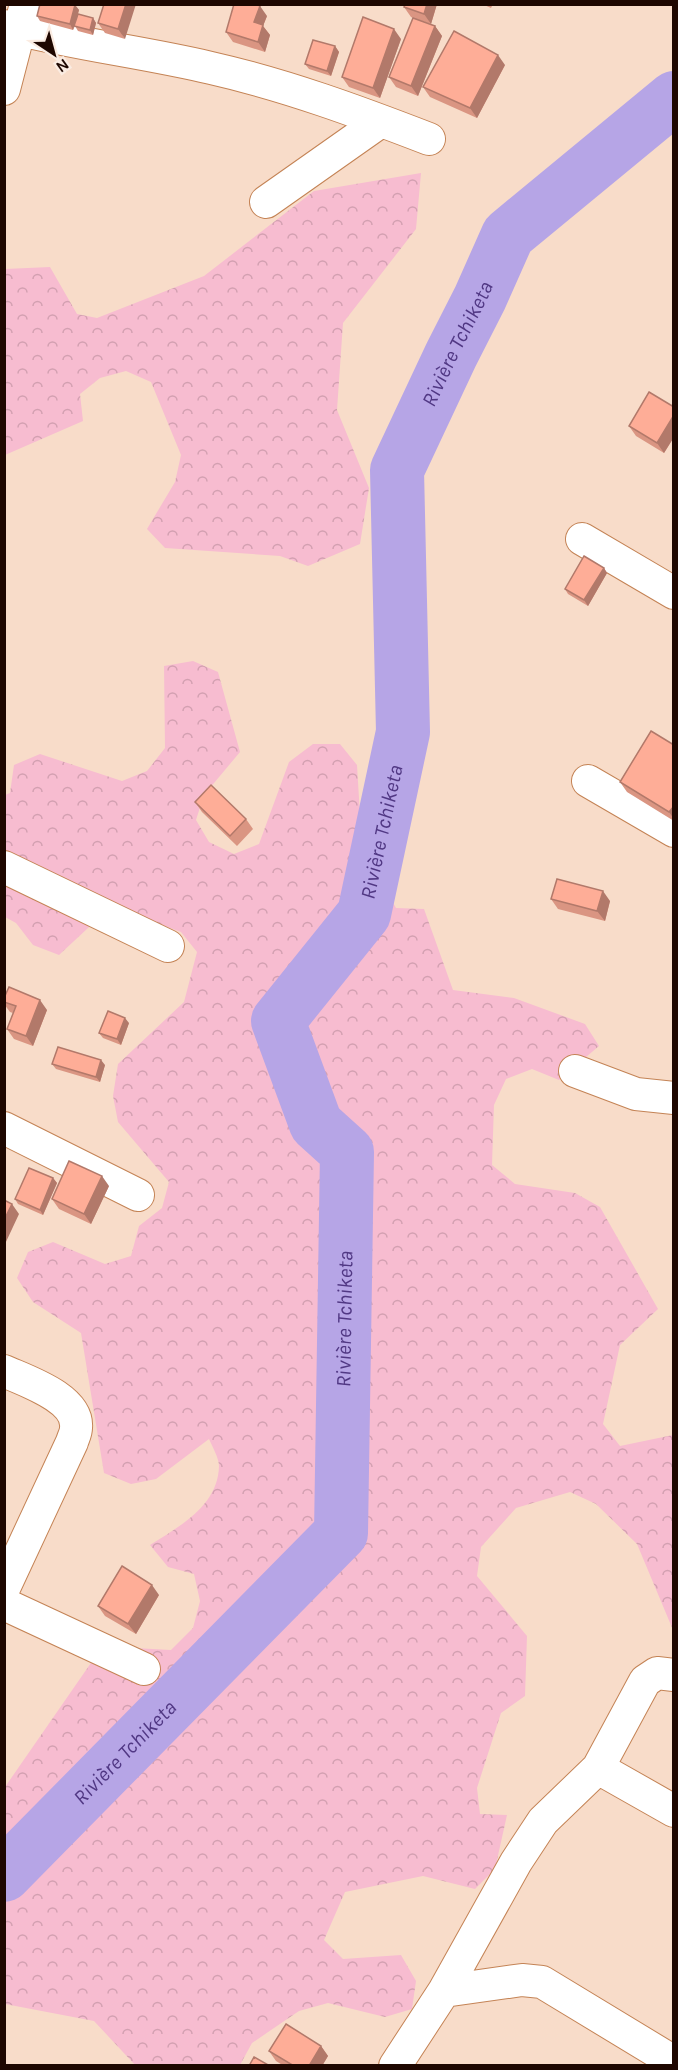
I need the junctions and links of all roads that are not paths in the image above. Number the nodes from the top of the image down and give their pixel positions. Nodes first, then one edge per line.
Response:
1 (17, 20) edge
2 (4, 88) edge
3 (381, 121) junction
4 (429, 140) dead end
5 (266, 202) dead end
6 (582, 539) dead end
7 (674, 593) edge
8 (588, 781) dead end
9 (674, 831) edge
10 (4, 867) edge
11 (168, 946) dead end
12 (575, 1071) dead end
13 (674, 1098) edge
14 (4, 1128) edge
15 (138, 1195) dead end
16 (4, 1371) edge
17 (4, 1588) edge
18 (4, 1604) edge
19 (144, 1669) dead end
20 (674, 1675) edge
21 (598, 1768) junction
22 (674, 1811) edge
23 (444, 1991) junction
24 (674, 2062) edge
25 (395, 2066) edge

1 - 2 street
1 - 3 street
3 - 4 street
3 - 5 street
6 - 7 street
8 - 9 street
10 - 11 street
12 - 13 street
14 - 15 street
16 - 17 street
18 - 19 street
20 - 21 street
21 - 22 street
21 - 23 street
23 - 24 street
23 - 25 street

